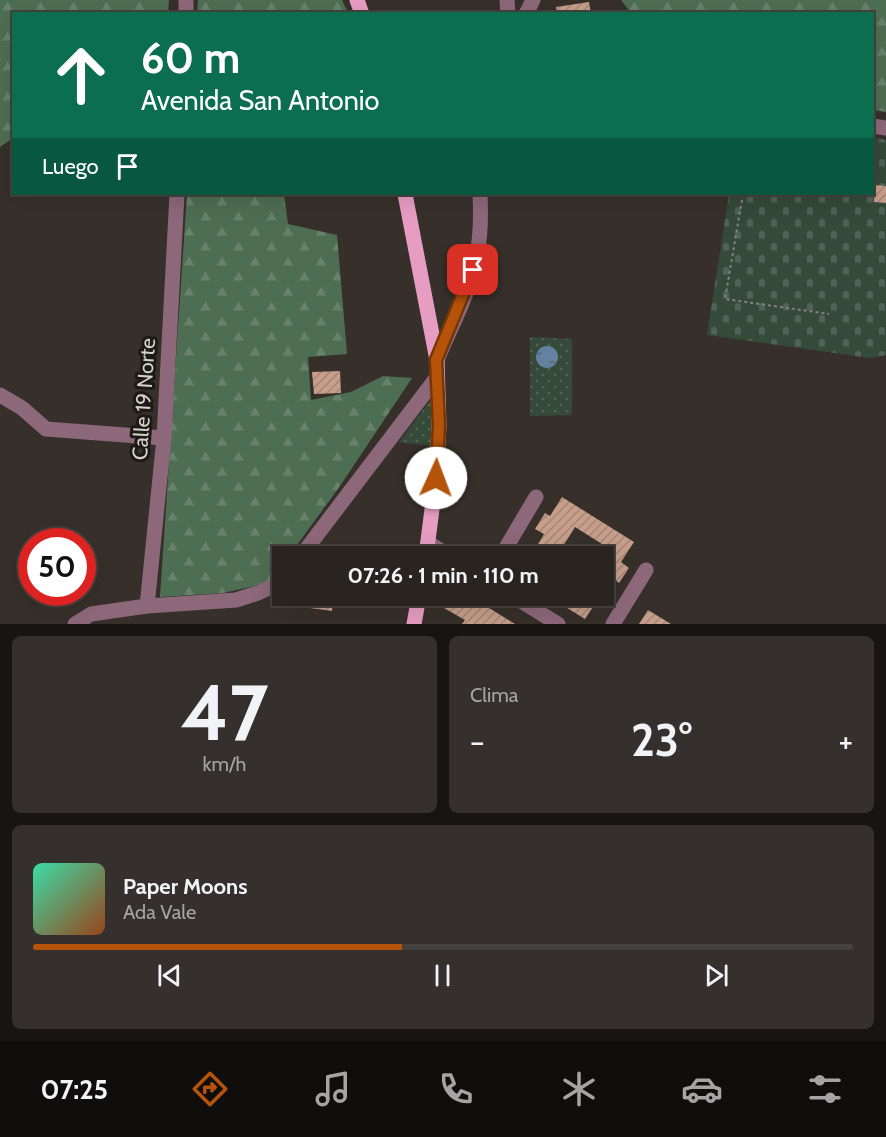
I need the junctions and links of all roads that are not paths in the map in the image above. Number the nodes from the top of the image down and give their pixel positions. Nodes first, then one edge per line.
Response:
1 (177, 195) edge
2 (405, 195) edge
3 (480, 195) edge
4 (436, 360) junction
5 (437, 376) junction
6 (0, 395) edge
7 (164, 438) junction
8 (536, 497) dead end
9 (309, 546) edge
10 (428, 546) edge
11 (507, 546) edge
12 (646, 570) dead end
13 (272, 587) edge
14 (147, 606) junction
15 (417, 606) edge
16 (529, 606) edge
17 (75, 624) edge
18 (414, 624) edge
19 (558, 624) edge
20 (613, 624) edge

1 - 7 street, Calle 19 Norte
2 - 4 main road
3 - 4 street
4 - 5 main road
5 - 9 street
5 - 10 main road
6 - 7 street
7 - 14 street, Calle 19 Norte
8 - 11 street
12 - 20 street
13 - 14 street
14 - 17 street
15 - 18 main road
16 - 19 street

